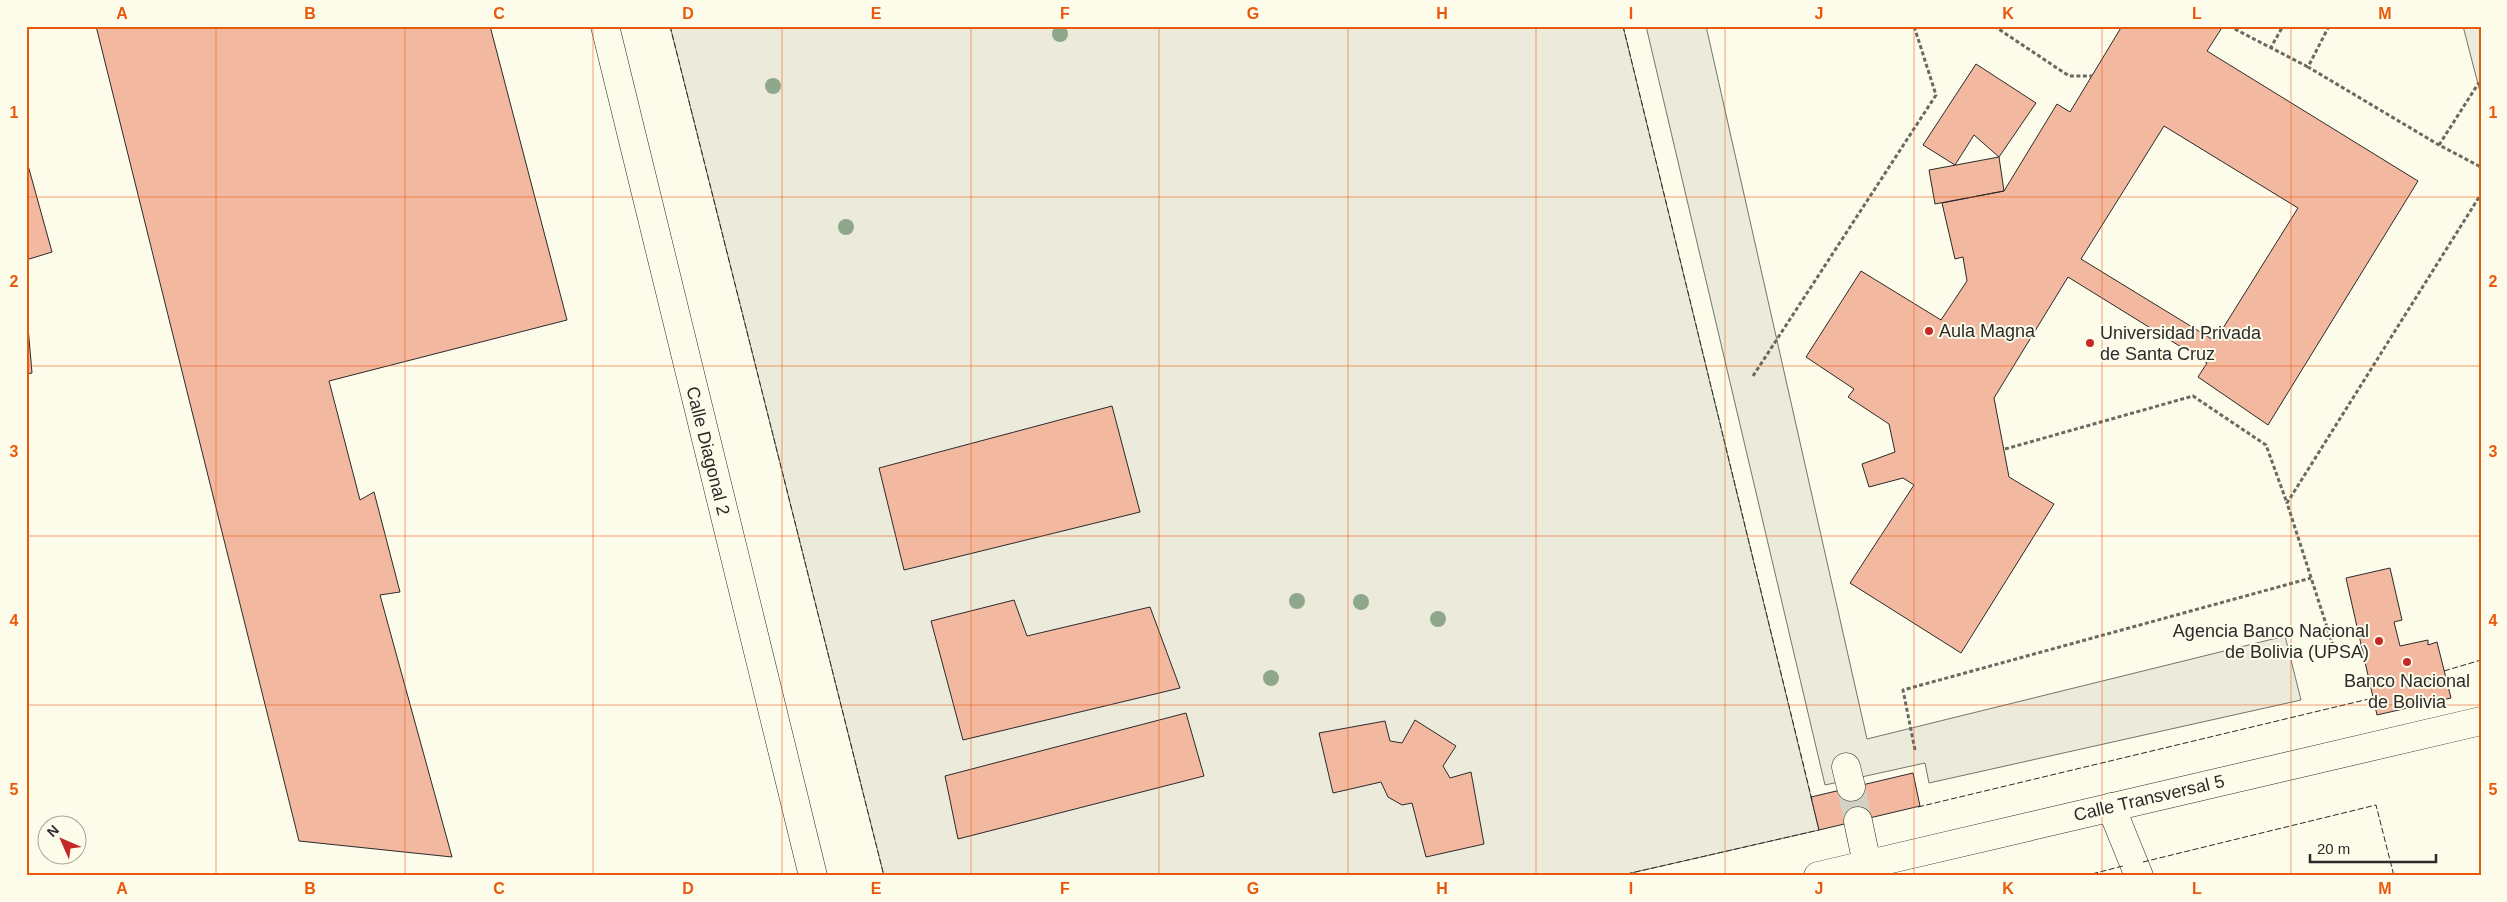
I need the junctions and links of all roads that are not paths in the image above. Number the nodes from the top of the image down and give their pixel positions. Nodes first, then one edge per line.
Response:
1 (605, 26) edge
2 (2481, 721) edge
3 (2111, 807) junction
4 (1858, 821) tunnel mouth
5 (1867, 864) junction
6 (813, 876) edge
7 (1818, 876) edge
8 (2138, 876) edge

1 - 6 street, Calle Diagonal 2
2 - 3 street, Calle Transversal 5
3 - 5 street, Calle Transversal 5
3 - 8 street
4 - 5 street
5 - 7 street, Calle Transversal 5

